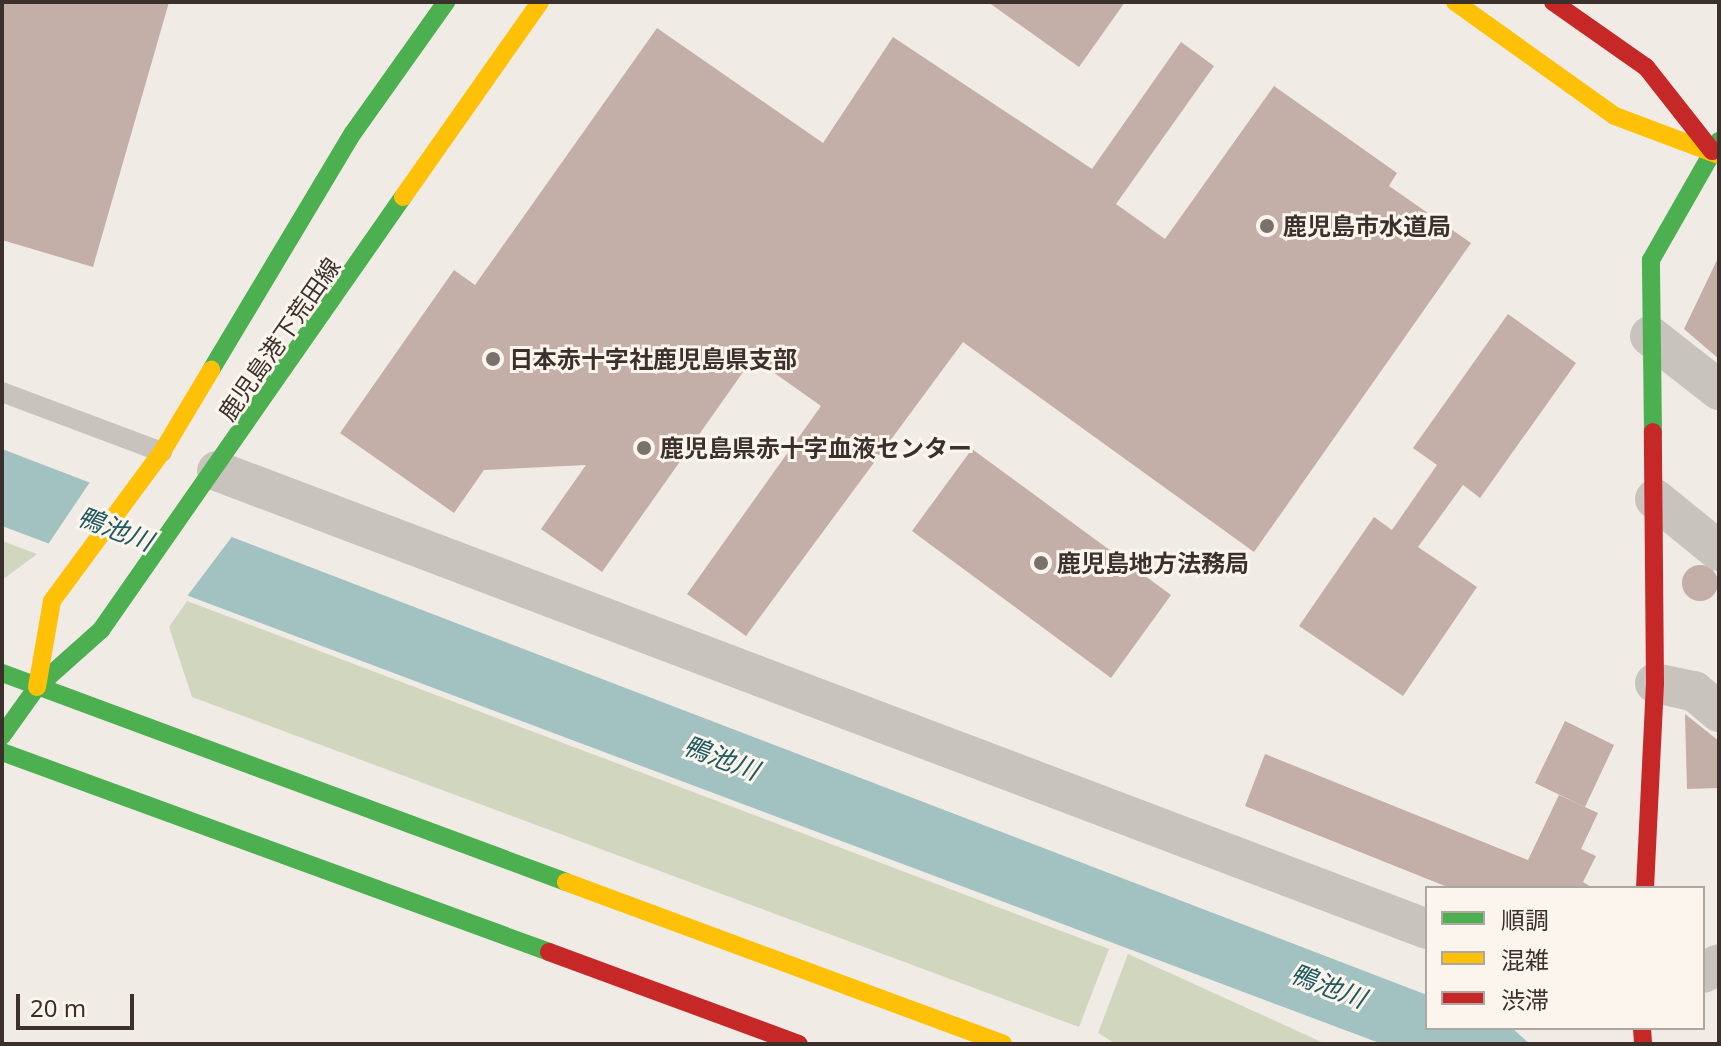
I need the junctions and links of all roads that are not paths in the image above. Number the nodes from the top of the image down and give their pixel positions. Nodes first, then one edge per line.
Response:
1 (446, 2) edge
2 (540, 2) edge
3 (1455, 2) edge
4 (1553, 2) edge
5 (1717, 149) edge
6 (1650, 336) junction
7 (1719, 390) edge
8 (2, 392) edge
9 (162, 452) junction
10 (217, 471) junction
11 (1655, 499) junction
12 (1719, 551) edge
13 (2, 673) edge
14 (1655, 683) junction
15 (37, 687) junction
16 (1719, 712) edge
17 (2, 736) edge
18 (2, 752) edge
19 (1645, 886) edge
20 (1425, 928) edge
21 (799, 1044) edge
22 (1003, 1044) edge

1 - 9 street, 鹿児島港下荒田線
2 - 10 street, 鹿児島港下荒田線
3 - 5 street
4 - 5 street
5 - 6 street
6 - 7 street
6 - 11 street
8 - 9 lane
9 - 15 street, 鹿児島港下荒田線
10 - 15 street, 鹿児島港下荒田線
10 - 20 street
11 - 12 street
11 - 14 street
13 - 15 street
14 - 16 street
14 - 19 street
15 - 17 street, 鹿児島港下荒田線
15 - 22 street
18 - 21 street

